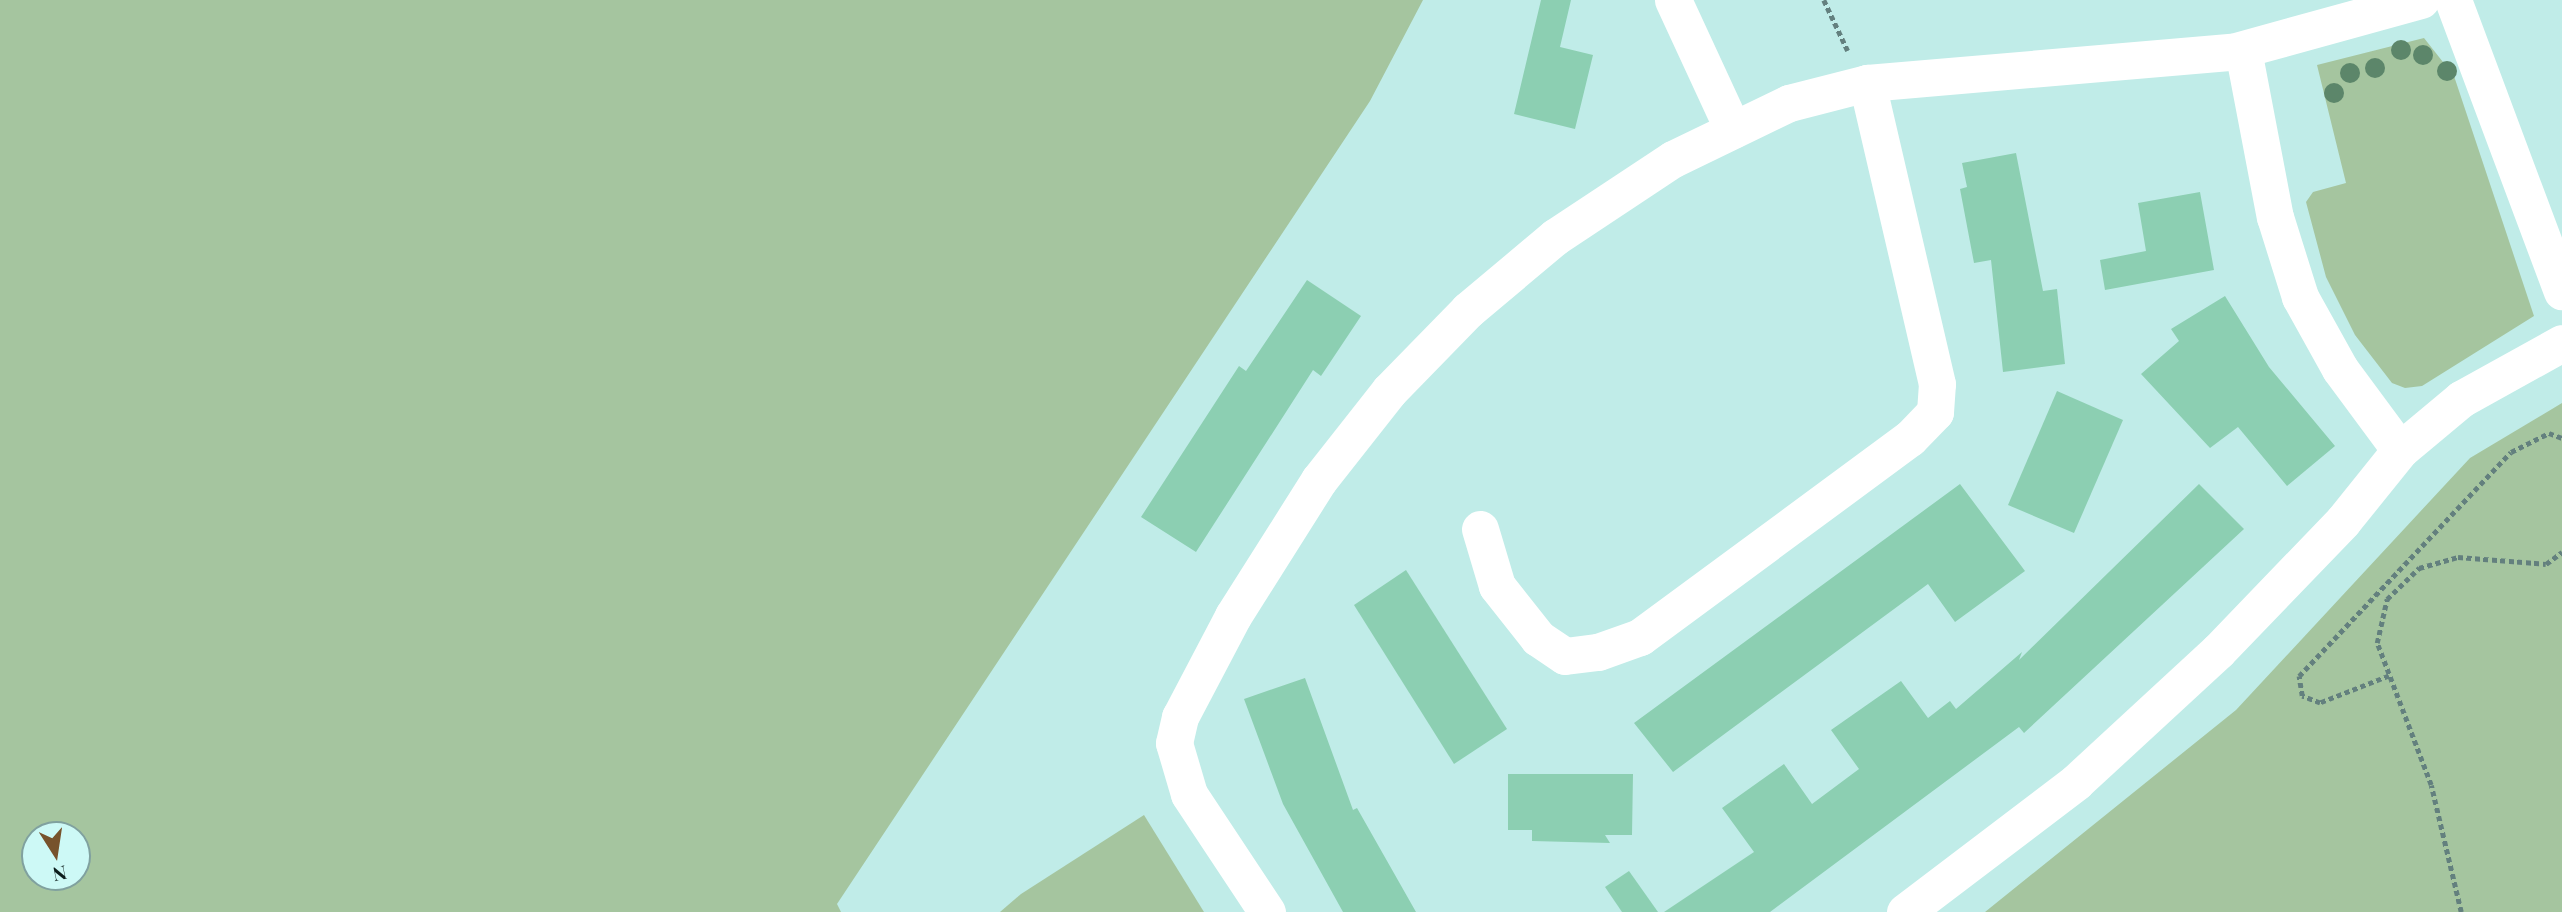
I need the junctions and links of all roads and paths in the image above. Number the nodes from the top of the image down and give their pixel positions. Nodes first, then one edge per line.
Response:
1 (1673, 0) edge
2 (1824, 0) edge
3 (2421, 0) edge
4 (2453, 0) edge
5 (2243, 50) junction
6 (1862, 85) junction
7 (1733, 130) junction
8 (2562, 291) edge
9 (2562, 343) edge
10 (2562, 438) edge
11 (2400, 450) junction
12 (1480, 529) dead end
13 (2562, 552) edge
14 (2389, 676) junction
15 (1267, 912) edge
16 (1906, 912) edge
17 (2461, 912) edge

1 - 7 street
2 - 6 path
3 - 5 street
4 - 8 street
5 - 6 street
5 - 11 street
6 - 7 street
6 - 12 street
7 - 15 street
9 - 11 street
10 - 14 path
11 - 16 street
13 - 14 path
14 - 17 path

